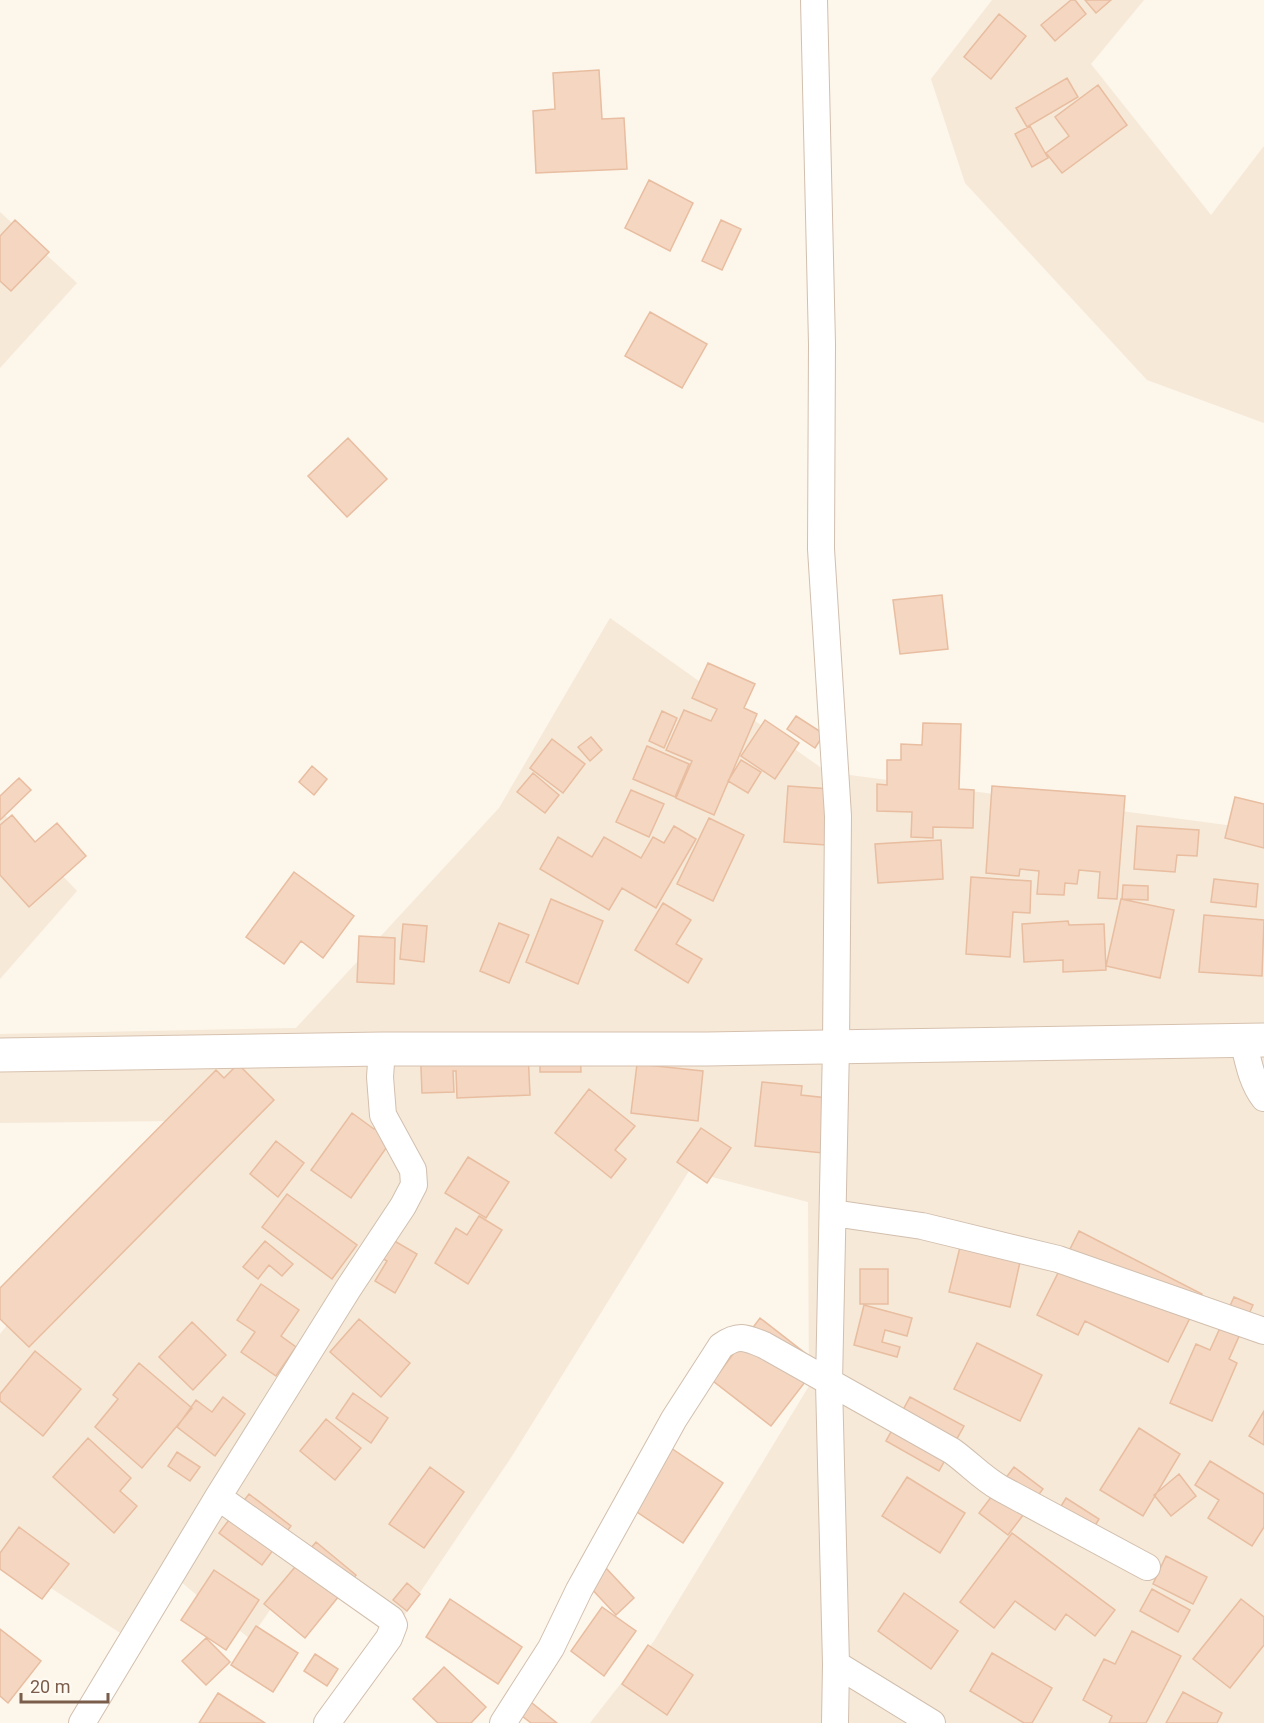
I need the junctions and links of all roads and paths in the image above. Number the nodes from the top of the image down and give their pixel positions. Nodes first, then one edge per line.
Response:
1 (814, 0) edge
2 (1254, 1040) edge
3 (836, 1046) junction
4 (382, 1049) junction
5 (0, 1055) edge
6 (1264, 1098) edge
7 (833, 1213) junction
8 (1264, 1331) edge
9 (830, 1383) junction
10 (218, 1497) junction
11 (1147, 1567) dead end
12 (836, 1664) junction
13 (82, 1723) edge
14 (327, 1723) edge
15 (503, 1723) edge
16 (835, 1723) edge
17 (932, 1723) edge

1 - 3 street
2 - 3 main road
2 - 6 street
3 - 4 main road
3 - 7 street
4 - 5 main road
4 - 10 street
7 - 8 street
7 - 9 street
9 - 11 street
9 - 12 street
9 - 15 street
10 - 13 street
10 - 14 street
12 - 16 street
12 - 17 street

